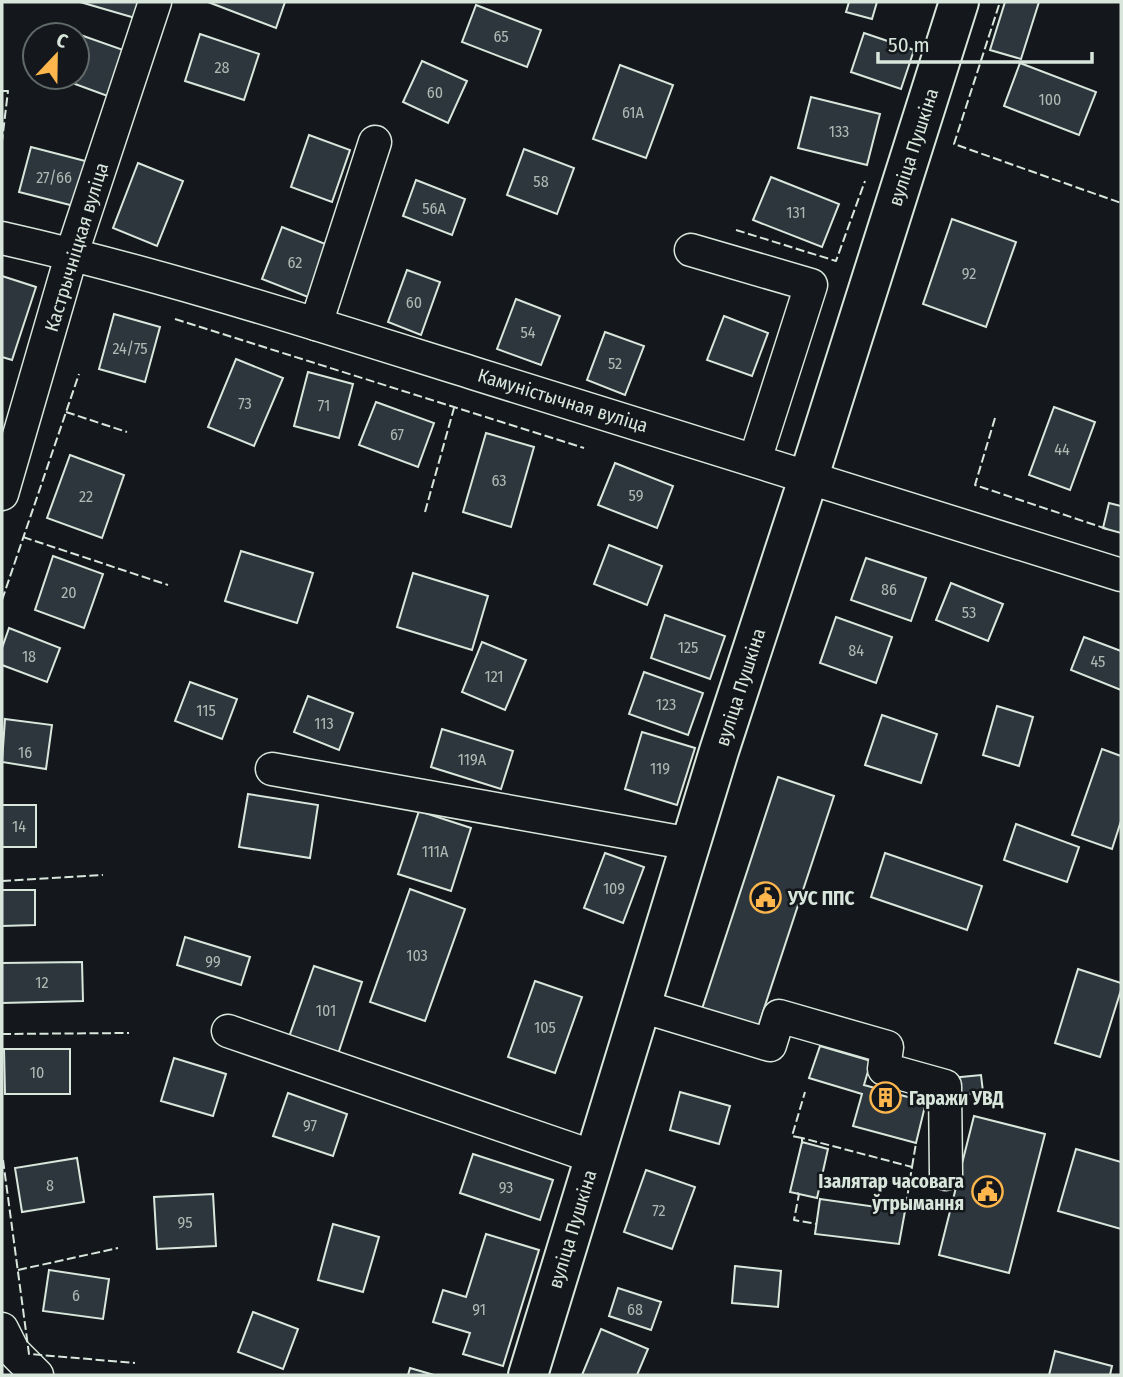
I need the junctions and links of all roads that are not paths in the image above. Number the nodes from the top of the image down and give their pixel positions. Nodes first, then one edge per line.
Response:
1 (155, 2) edge
2 (959, 2) edge
3 (375, 142) dead end
4 (2, 237) edge
5 (691, 250) dead end
6 (72, 253) junction
7 (316, 324) junction
8 (755, 460) junction
9 (809, 476) junction
10 (2, 494) edge
11 (1121, 575) edge
12 (272, 769) dead end
13 (691, 844) junction
14 (641, 1006) junction
15 (228, 1031) dead end
16 (594, 1157) junction
17 (946, 1174) dead end
18 (2, 1329) edge
19 (36, 1375) edge
20 (528, 1375) edge

1 - 6 street, Кастрычніцкая вуліца
2 - 9 main road, вуліца Пушкіна
3 - 7 street
4 - 6 street, Камуністычная вуліца
5 - 8 street
6 - 7 street, Камуністычная вуліца
6 - 10 street, Кастрычніцкая вуліца
7 - 8 street, Камуністычная вуліца
8 - 9 street, Камуністычная вуліца
9 - 11 street, Камуністычная вуліца
9 - 13 main road, вуліца Пушкіна
12 - 13 street
13 - 14 main road, вуліца Пушкіна
14 - 16 main road, вуліца Пушкіна
14 - 17 street
15 - 16 street
16 - 20 main road, вуліца Пушкіна
18 - 19 street

